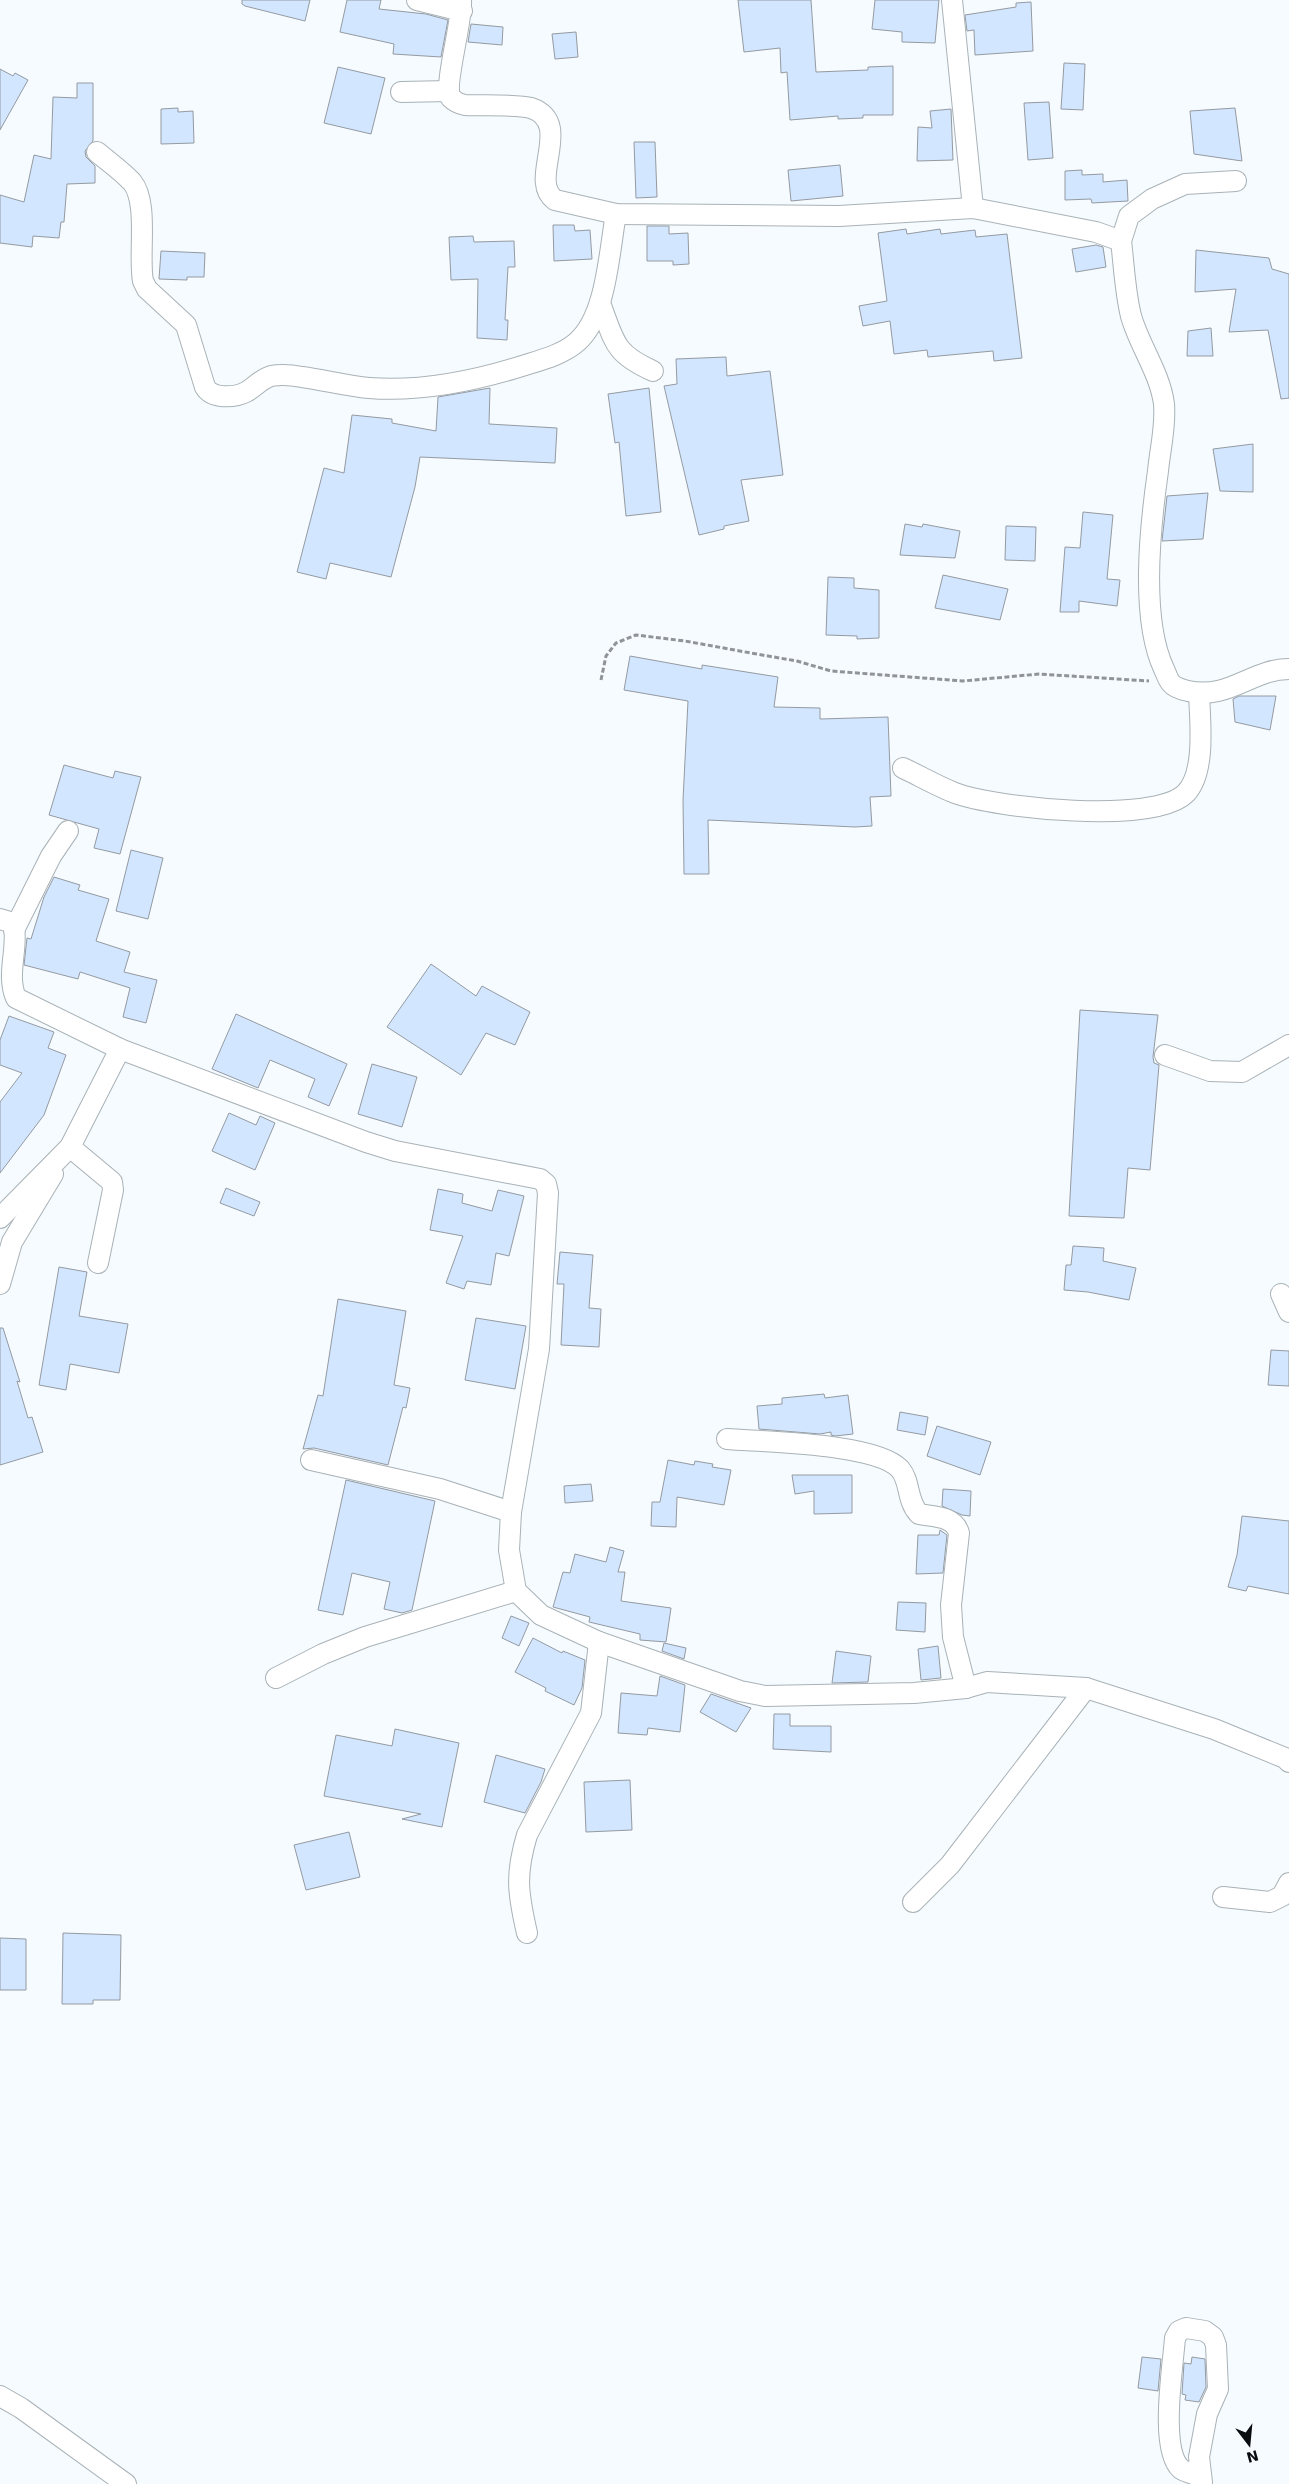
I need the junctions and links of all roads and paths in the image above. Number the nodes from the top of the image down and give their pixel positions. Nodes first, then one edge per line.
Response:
1 (416, 0) edge
2 (952, 0) edge
3 (461, 6) edge
4 (401, 92) dead end
5 (449, 92) junction
6 (97, 152) dead end
7 (1236, 181) dead end
8 (973, 208) junction
9 (616, 214) junction
10 (1120, 241) junction
11 (600, 303) junction
12 (653, 371) dead end
13 (1289, 669) edge
14 (601, 680) dead end
15 (1171, 683) junction
16 (1199, 694) junction
17 (904, 768) dead end
18 (68, 831) dead end
19 (7, 924) edge
20 (1289, 1044) edge
21 (120, 1050) junction
22 (1165, 1055) dead end
23 (66, 1151) junction
24 (0, 1218) edge
25 (98, 1263) dead end
26 (0, 1284) edge
27 (1281, 1294) dead end
28 (1289, 1312) edge
29 (727, 1439) dead end
30 (311, 1460) dead end
31 (511, 1512) junction
32 (516, 1592) junction
33 (598, 1642) junction
34 (276, 1678) dead end
35 (966, 1688) junction
36 (1086, 1688) junction
37 (1289, 1762) edge
38 (1289, 1883) edge
39 (1224, 1897) dead end
40 (913, 1902) dead end
41 (527, 1933) dead end
42 (0, 2396) edge
43 (1200, 2481) edge
44 (126, 2484) edge

1 - 3 street
2 - 8 street
3 - 5 street
4 - 5 street
5 - 9 street
6 - 11 street
7 - 10 street
8 - 9 street
8 - 10 street
9 - 11 street
10 - 15 street
11 - 12 street
13 - 16 street
14 - 15 path
15 - 16 street
16 - 17 street
18 - 19 street
19 - 21 street
20 - 22 street
21 - 23 street
21 - 31 street
23 - 24 street
23 - 25 street
23 - 26 street
27 - 28 street
29 - 35 street
30 - 31 street
31 - 32 street
32 - 33 street
32 - 34 street
33 - 35 street
33 - 41 street
35 - 36 street
36 - 37 street
36 - 40 street
38 - 39 street
42 - 44 street
43 - 43 street

